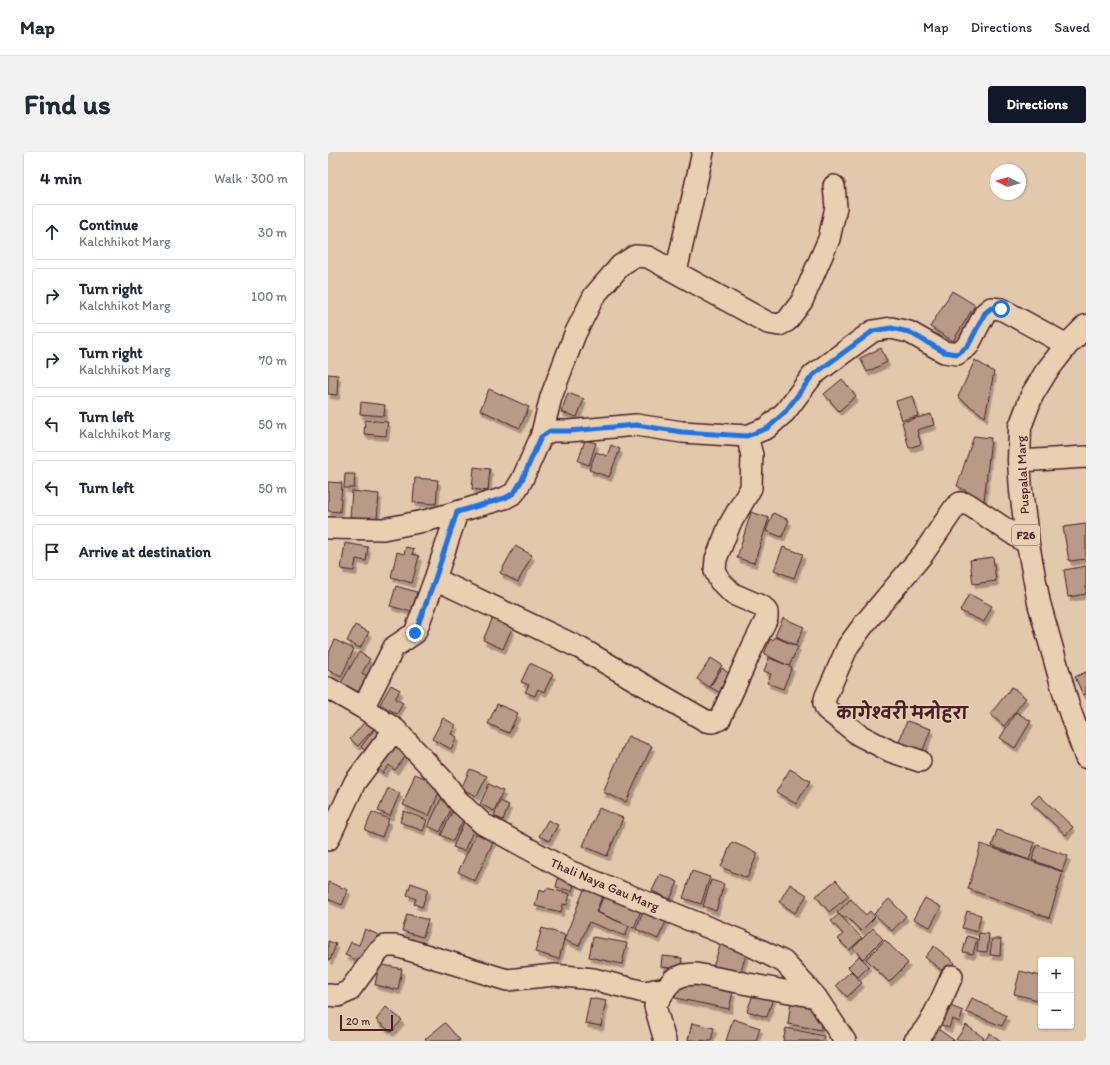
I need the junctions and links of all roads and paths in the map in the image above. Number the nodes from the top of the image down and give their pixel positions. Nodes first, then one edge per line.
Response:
1 (703, 152) edge
2 (834, 186) dead end
3 (676, 272) junction
4 (1086, 326) edge
5 (1067, 345) junction
6 (747, 436) junction
7 (541, 437) junction
8 (1086, 457) edge
9 (1019, 461) junction
10 (457, 512) junction
11 (328, 528) edge
12 (1028, 544) junction
13 (435, 579) junction
14 (328, 688) edge
15 (362, 708) junction
16 (395, 729) junction
17 (1086, 757) edge
18 (920, 761) dead end
19 (328, 840) edge
20 (952, 976) dead end
21 (666, 988) junction
22 (328, 995) edge
23 (816, 997) junction
24 (665, 1041) edge
25 (845, 1041) edge
26 (915, 1041) edge

1 - 3 street
2 - 3 street
3 - 7 street
4 - 5 main road, Puspalal Marg / F26
5 - 6 street
5 - 9 main road, Puspalal Marg / F26
6 - 7 street
6 - 13 street
7 - 10 street
8 - 9 street
9 - 12 main road, Puspalal Marg / F26
10 - 11 street
10 - 13 street
12 - 17 main road, Puspalal Marg / F26
12 - 18 street
13 - 15 street
14 - 15 street, Thali Naya Gau Marg
15 - 16 street, Thali Naya Gau Marg
16 - 19 street
16 - 23 street, Thali Naya Gau Marg
20 - 26 street
21 - 22 street
21 - 23 street
21 - 24 street
23 - 25 street, Thali Naya Gau Marg

